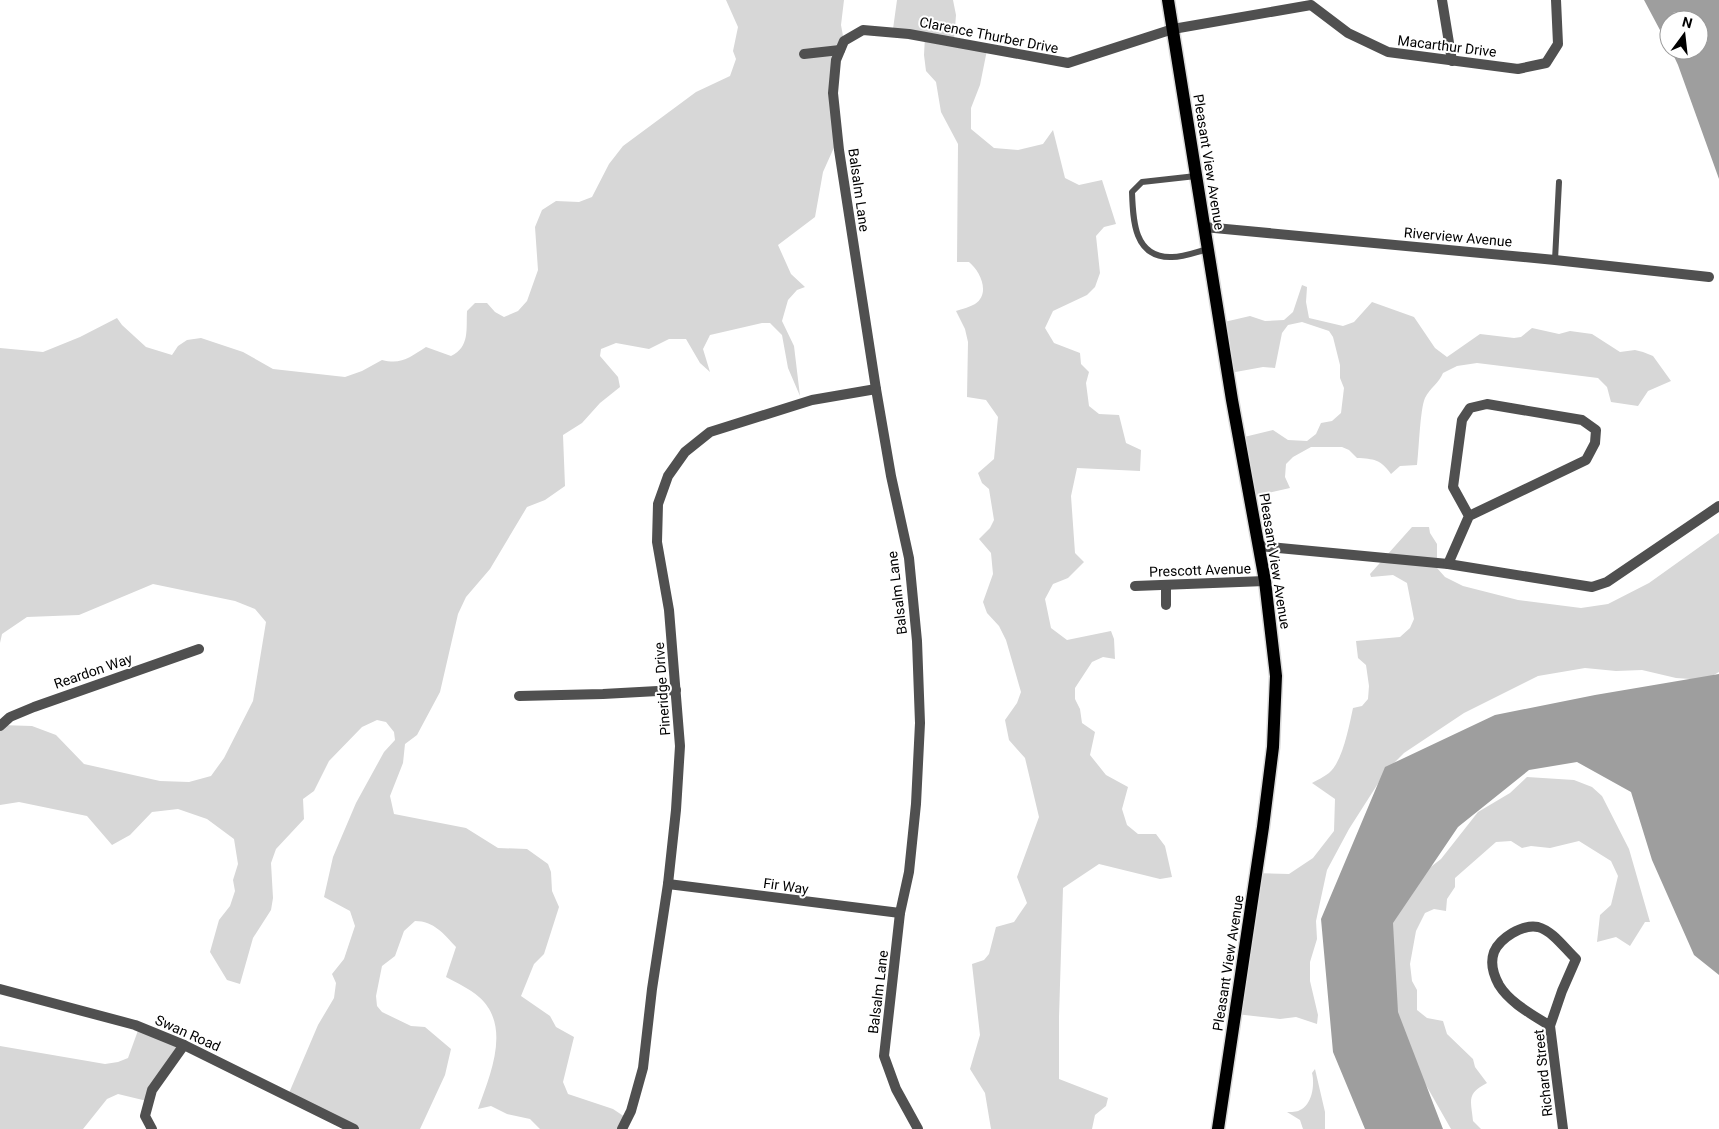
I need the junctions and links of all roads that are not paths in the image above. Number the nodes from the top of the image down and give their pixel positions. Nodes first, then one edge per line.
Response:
1 (1168, 0) edge
2 (1442, 0) edge
3 (1556, 0) edge
4 (1311, 2) edge
5 (1173, 29) junction
6 (840, 50) junction
7 (804, 54) dead end
8 (1452, 61) junction
9 (1196, 176) junction
10 (1559, 182) dead end
11 (1204, 227) junction
12 (1208, 249) junction
13 (1555, 260) junction
14 (1709, 277) dead end
15 (876, 389) junction
16 (1719, 506) edge
17 (1469, 516) junction
18 (1258, 546) junction
19 (1448, 564) junction
20 (1265, 581) junction
21 (1166, 585) junction
22 (1135, 586) dead end
23 (1166, 605) dead end
24 (199, 649) dead end
25 (676, 690) junction
26 (519, 696) dead end
27 (0, 726) edge
28 (668, 884) junction
29 (900, 913) junction
30 (0, 989) edge
31 (1550, 1026) junction
32 (184, 1045) junction
33 (152, 1129) edge
34 (354, 1129) edge
35 (622, 1129) edge
36 (918, 1129) edge
37 (1218, 1129) edge
38 (1563, 1129) edge

1 - 5 main road, Pleasant View Avenue
2 - 8 street
3 - 8 street, Macarthur Drive
4 - 5 street, Macarthur Drive
4 - 8 street, Macarthur Drive
5 - 6 street, Clarence Thurber Drive
5 - 9 main road, Pleasant View Avenue
6 - 7 street
6 - 15 street, Balsalm Lane
9 - 11 main road, Pleasant View Avenue
9 - 12 lane
10 - 13 lane
11 - 12 main road, Pleasant View Avenue
11 - 13 street, Riverview Avenue
12 - 18 main road, Pleasant View Avenue
13 - 14 street, Riverview Avenue
15 - 25 street, Pineridge Drive
15 - 29 street, Balsalm Lane
16 - 19 street
17 - 17 street
17 - 19 street
18 - 19 street
18 - 20 main road, Pleasant View Avenue
20 - 21 street, Prescott Avenue
20 - 37 main road, Pleasant View Avenue
21 - 22 street, Prescott Avenue
21 - 23 street
24 - 27 street, Reardon Way
25 - 26 street
25 - 28 street, Pineridge Drive
28 - 29 street, Fir Way
28 - 35 street, Pineridge Drive
29 - 36 street, Balsalm Lane
30 - 32 street, Swan Road
31 - 31 street, Richard Street
31 - 38 street, Richard Street
32 - 33 street
32 - 34 street, Swan Road

